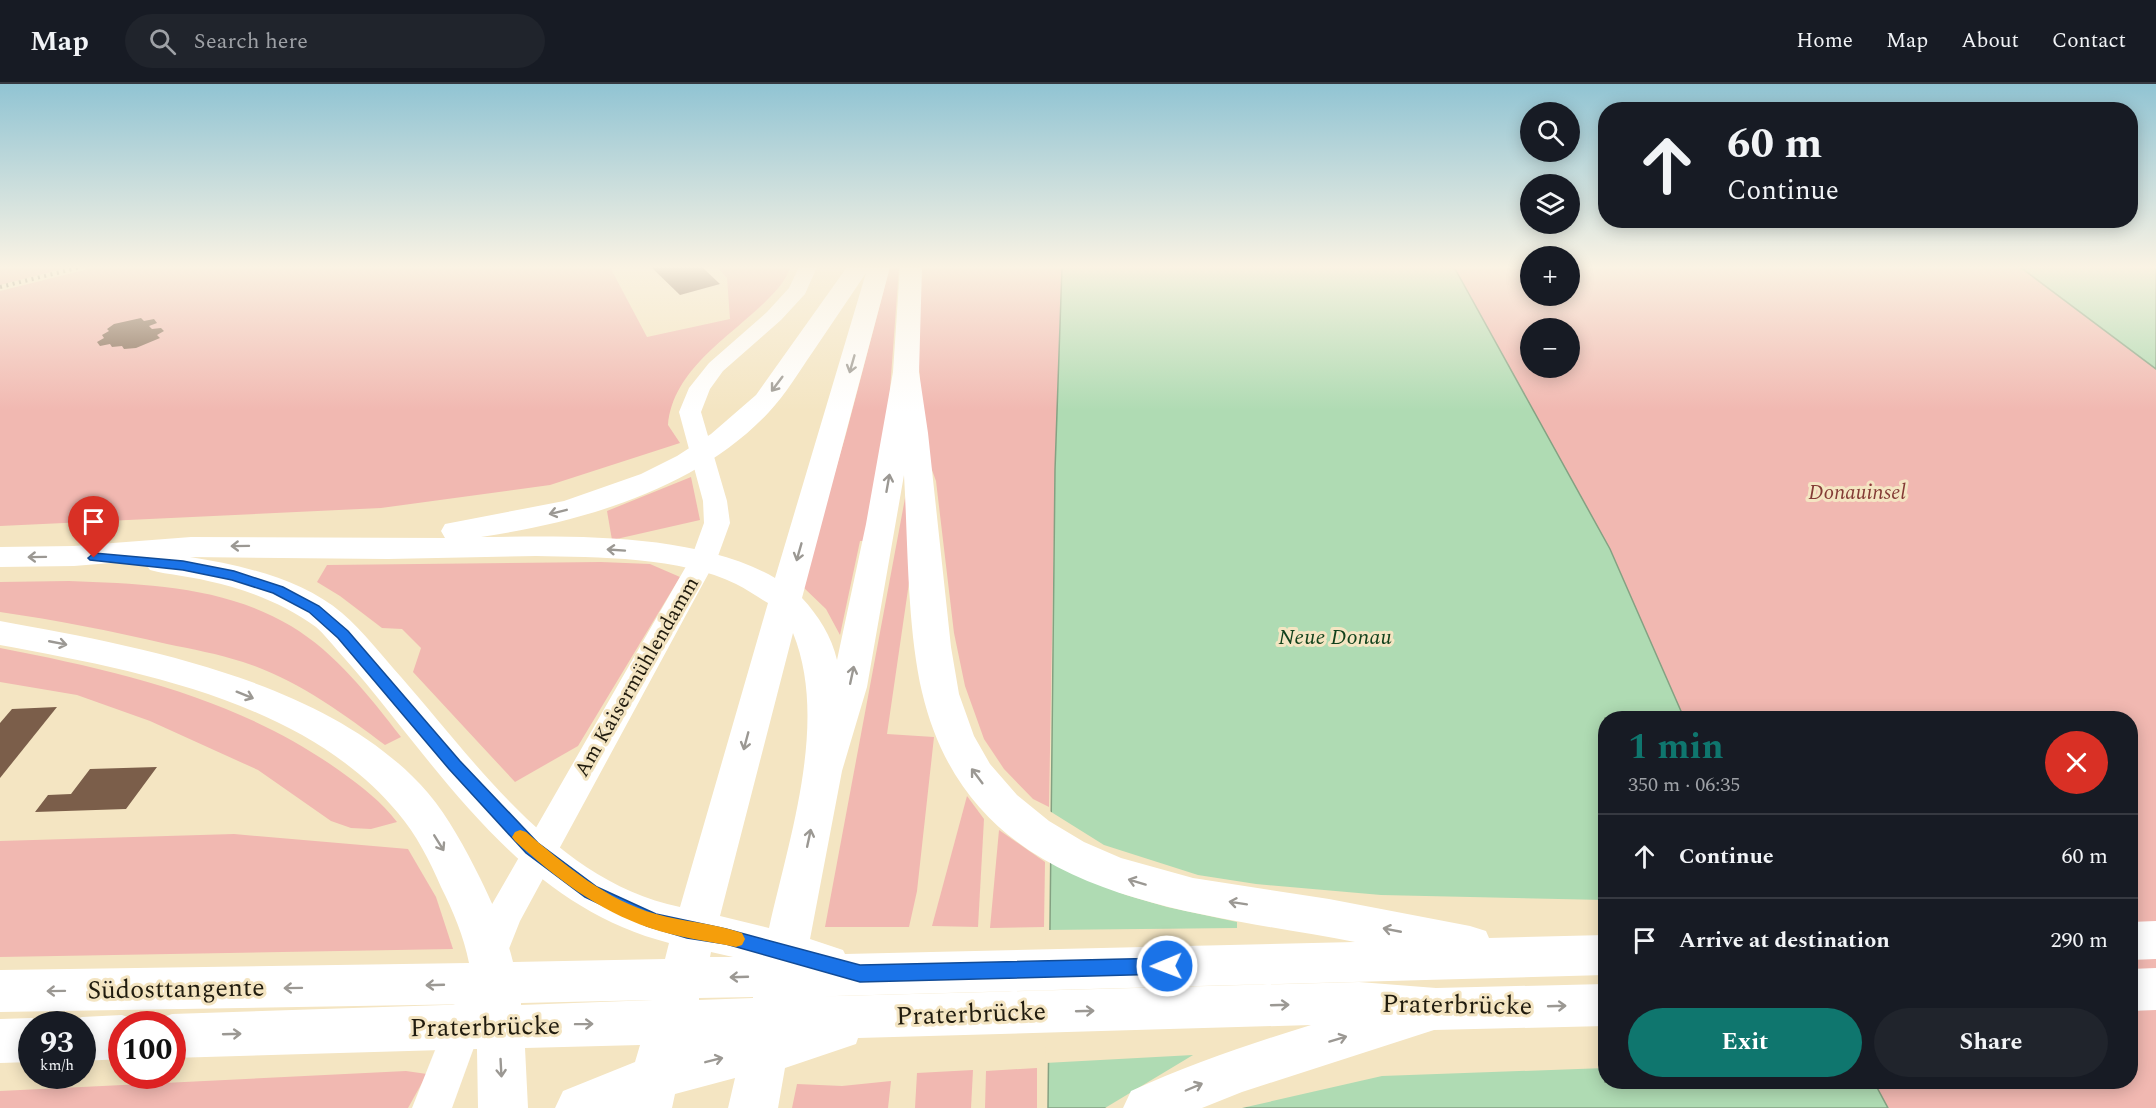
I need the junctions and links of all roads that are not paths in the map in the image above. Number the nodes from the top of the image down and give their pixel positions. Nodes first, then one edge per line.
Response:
1 (775, 315) edge
2 (826, 315) edge
3 (866, 315) edge
4 (909, 315) edge
5 (906, 372) junction
6 (292, 546) junction
7 (73, 556) junction
8 (0, 557) edge
9 (0, 633) edge
10 (823, 771) junction
11 (2156, 940) edge
12 (2138, 941) edge
13 (1598, 955) edge
14 (1532, 957) junction
15 (860, 974) junction
16 (352, 987) joint
17 (2156, 989) edge
18 (2138, 990) edge
19 (0, 991) edge
20 (1598, 1005) edge
21 (1436, 1009) junction
22 (879, 1017) junction
23 (337, 1031) joint
24 (186, 1036) edge
25 (18, 1040) edge
26 (0, 1041) edge
27 (432, 1108) edge
28 (503, 1108) edge
29 (580, 1108) edge
30 (647, 1108) edge
31 (753, 1108) edge
32 (1148, 1108) edge

1 - 27 street, Am Kaisermühlendamm
2 -> 6 highway
3 -> 30 highway
4 - 5 highway
10 -> 5 highway
14 -> 5 highway
6 -> 7 highway
10 -> 6 highway
7 -> 8 highway
7 - 15 highway
9 -> 28 highway
31 -> 10 highway
11 - 12 highway
13 - 14 highway, Praterbrücke
14 - 15 highway, Praterbrücke
15 -> 16 highway, Praterbrücke
16 -> 19 highway, Südosttangente
17 - 18 highway
21 -> 20 highway, Praterbrücke
22 -> 21 highway, Praterbrücke
32 -> 21 highway
23 -> 22 highway, Praterbrücke
29 -> 22 highway
24 -> 23 highway, Südosttangente
25 - 26 highway

